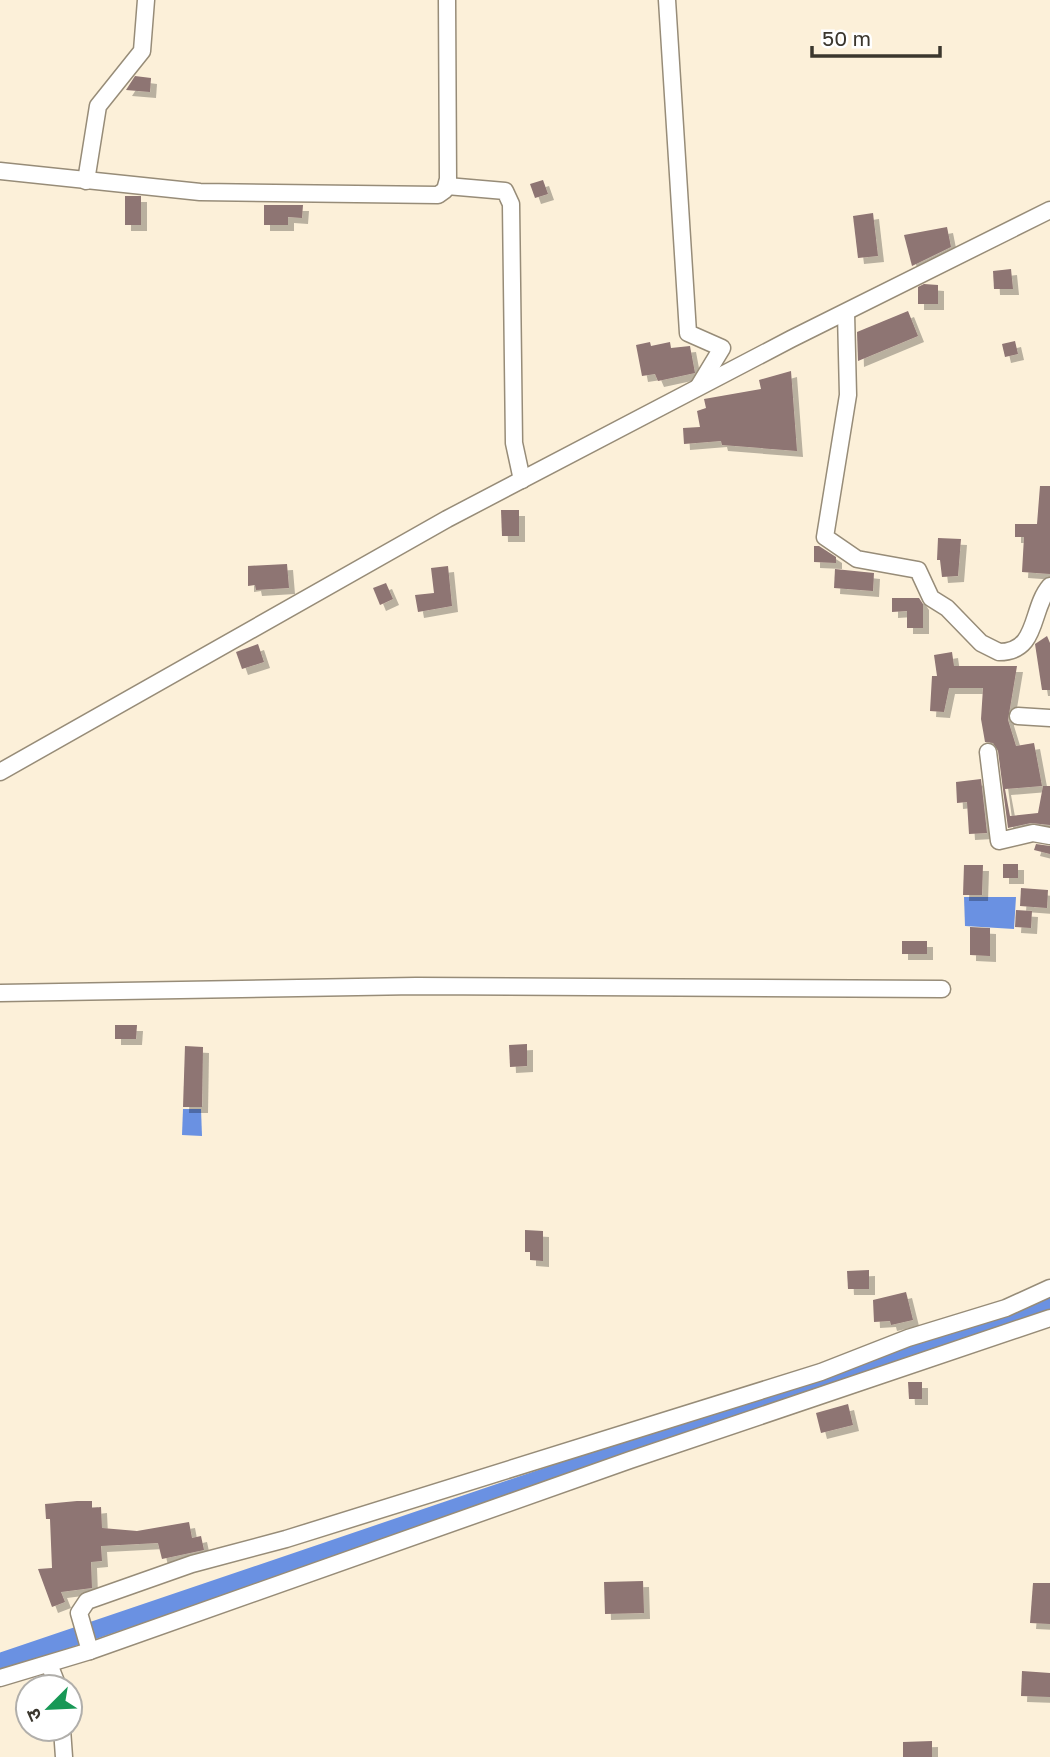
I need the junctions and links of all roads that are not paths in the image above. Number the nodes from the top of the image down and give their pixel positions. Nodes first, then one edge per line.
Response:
1 (146, 0) edge
2 (447, 0) edge
3 (667, 0) edge
4 (0, 172) edge
5 (86, 181) junction
6 (447, 186) junction
7 (1050, 210) edge
8 (846, 313) junction
9 (698, 388) junction
10 (522, 480) junction
11 (1050, 586) edge
12 (1017, 716) dead end
13 (1050, 718) edge
14 (988, 752) dead end
15 (0, 772) edge
16 (1050, 836) edge
17 (942, 989) dead end
18 (0, 993) edge
19 (1050, 1288) edge
20 (1050, 1318) edge
21 (87, 1643) junction
22 (49, 1664) junction
23 (53, 1673) edge
24 (0, 1678) edge

1 - 5 street
2 - 6 street
3 - 9 street
4 - 5 street
5 - 6 street
6 - 10 street
7 - 8 street
8 - 9 street
8 - 11 street
9 - 10 street
10 - 15 street
12 - 13 street
14 - 16 street
17 - 18 street
19 - 21 street
20 - 21 street
21 - 22 street
22 - 23 street
22 - 24 street

